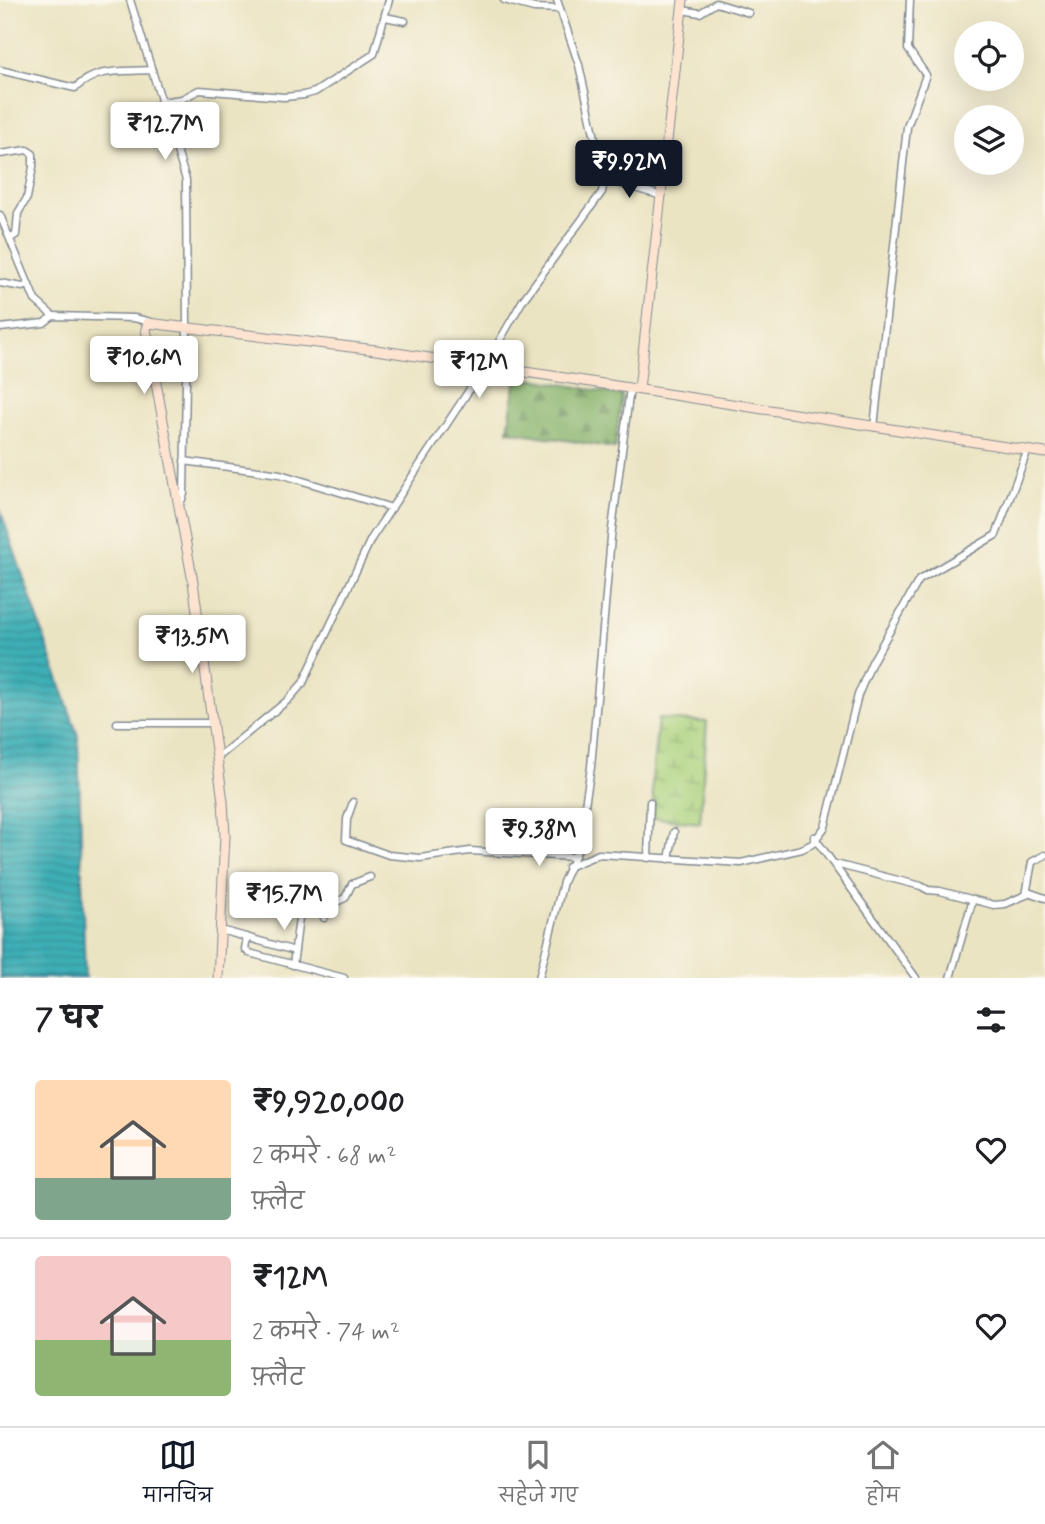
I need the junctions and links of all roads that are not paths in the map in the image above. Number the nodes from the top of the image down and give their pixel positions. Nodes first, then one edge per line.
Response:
1 (130, 0) edge
2 (389, 0) edge
3 (504, 0) edge
4 (558, 0) edge
5 (911, 0) edge
6 (683, 5) edge
7 (560, 9) junction
8 (749, 13) dead end
9 (385, 17) junction
10 (405, 21) dead end
11 (0, 70) edge
12 (152, 70) junction
13 (160, 102) junction
14 (0, 154) edge
15 (604, 178) junction
16 (662, 196) junction
17 (0, 215) edge
18 (11, 237) junction
19 (0, 283) edge
20 (29, 285) junction
21 (53, 316) junction
22 (150, 322) junction
23 (187, 326) junction
24 (0, 328) edge
25 (485, 366) junction
26 (634, 389) junction
27 (874, 427) junction
28 (1027, 453) junction
29 (1045, 453) edge
30 (184, 461) junction
31 (179, 507) junction
32 (392, 508) junction
33 (117, 723) dead end
34 (213, 723) junction
35 (217, 758) junction
36 (353, 802) dead end
37 (650, 802) dead end
38 (674, 832) dead end
39 (814, 837) junction
40 (1045, 855) edge
41 (573, 857) junction
42 (648, 858) junction
43 (669, 859) junction
44 (835, 864) junction
45 (568, 867) junction
46 (370, 877) dead end
47 (1028, 892) junction
48 (1045, 898) edge
49 (973, 899) junction
50 (301, 902) dead end
51 (324, 918) dead end
52 (221, 930) junction
53 (247, 937) junction
54 (295, 951) junction
55 (293, 965) junction
56 (218, 978) edge
57 (344, 978) edge
58 (539, 978) edge
59 (916, 978) edge
60 (950, 978) edge

1 - 12 street
2 - 9 street
3 - 7 street
4 - 7 street
5 - 27 street
6 - 8 street
6 - 16 main road
7 - 15 street
9 - 10 street
9 - 13 street
11 - 12 street
12 - 13 street
13 - 23 street
14 - 18 street
15 - 16 street
15 - 25 street
16 - 26 main road
17 - 18 street
18 - 20 street
19 - 20 street
20 - 21 street
21 - 22 street
21 - 24 street
22 - 23 main road
22 - 31 main road
23 - 25 main road
23 - 30 street
25 - 26 main road
25 - 32 street
26 - 27 main road
26 - 41 street
27 - 28 main road
28 - 29 main road
28 - 39 street
30 - 31 street
30 - 32 street
31 - 34 main road
32 - 35 street
33 - 34 street
34 - 35 main road
35 - 52 main road
36 - 41 street
37 - 42 street
38 - 43 street
39 - 43 street
39 - 44 street
40 - 47 street
41 - 45 street
42 - 43 street
42 - 45 street
44 - 49 street
44 - 59 street
45 - 58 street
46 - 51 street
47 - 48 street
47 - 49 street
49 - 60 street
50 - 54 street
52 - 53 street
52 - 56 main road
53 - 54 street
53 - 55 street
54 - 55 street
55 - 57 street

